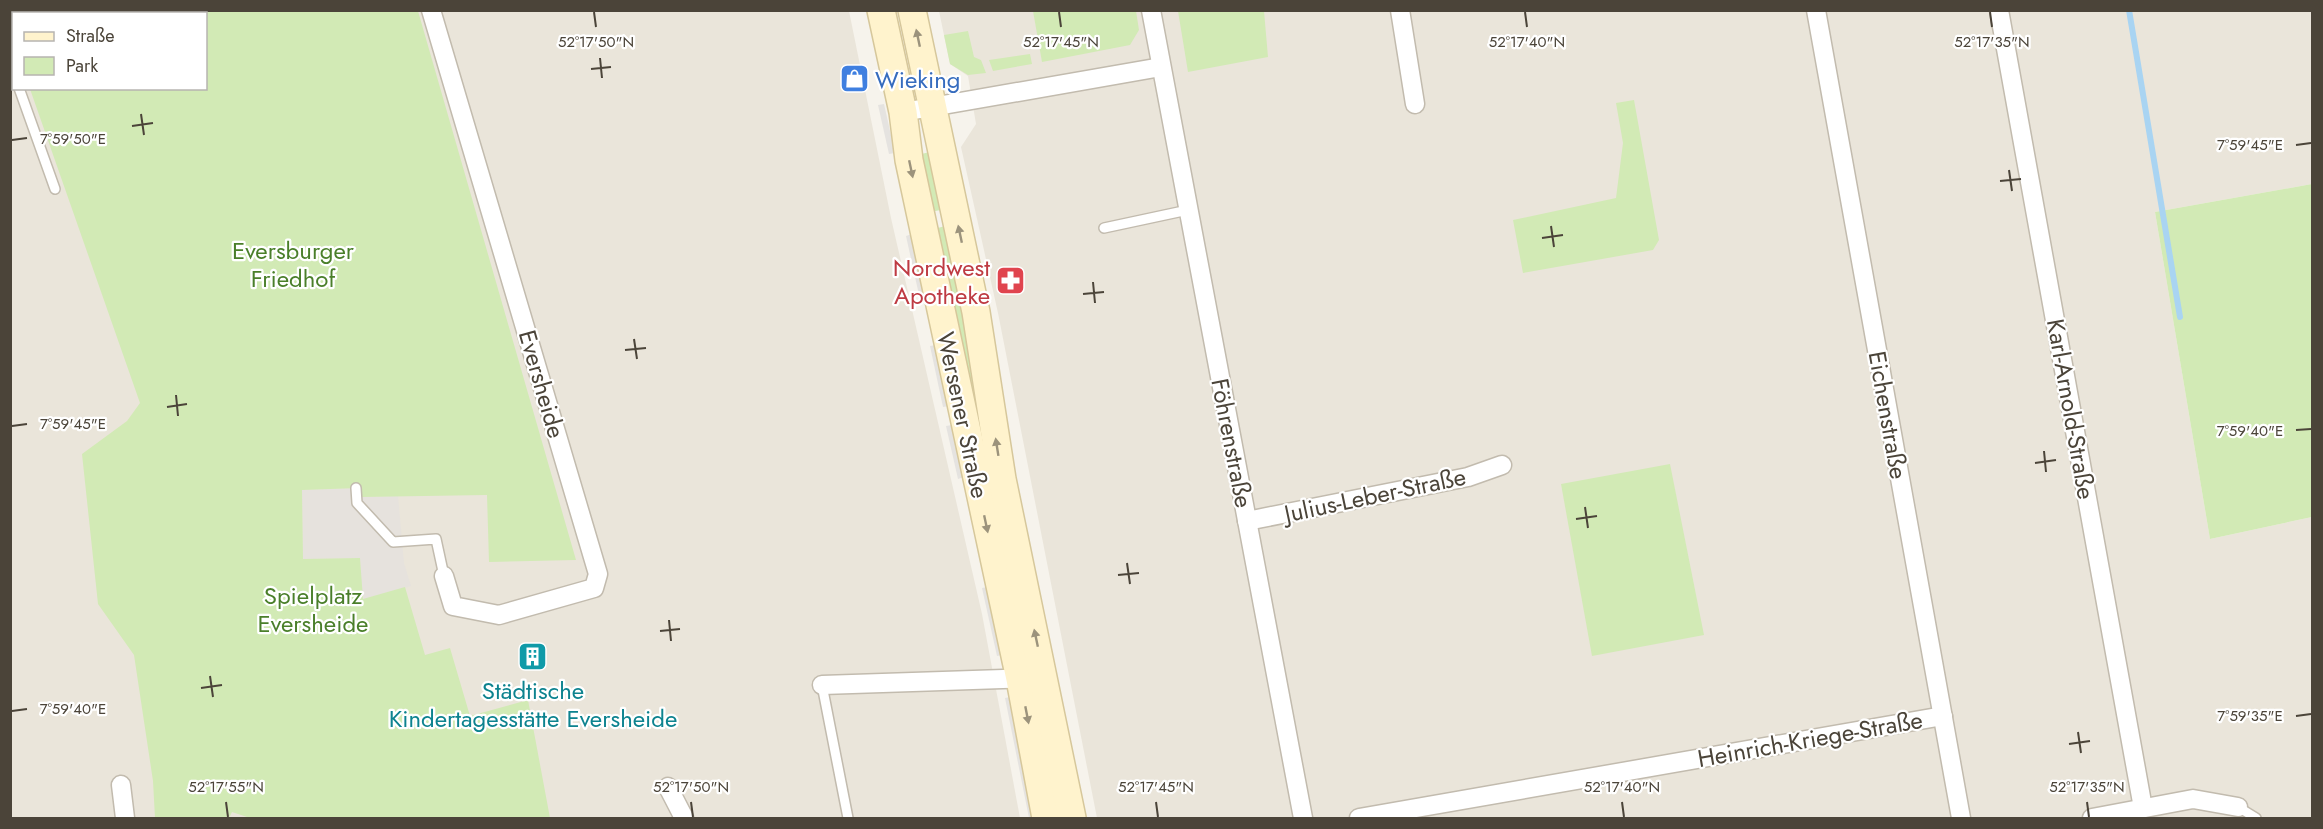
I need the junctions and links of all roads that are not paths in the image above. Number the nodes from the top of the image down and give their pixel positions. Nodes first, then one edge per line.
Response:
1 (431, 10) edge
2 (881, 10) edge
3 (912, 10) edge
4 (1151, 10) edge
5 (1400, 10) edge
6 (1816, 10) edge
7 (1999, 10) edge
8 (1161, 68) junction
9 (21, 90) edge
10 (1415, 104) dead end
11 (932, 106) junction
12 (903, 112) junction
13 (55, 189) dead end
14 (1188, 210) junction
15 (1104, 228) dead end
16 (1502, 465) dead end
17 (356, 488) dead end
18 (1247, 521) junction
19 (444, 576) joint
20 (1032, 677) junction
21 (822, 686) joint
22 (1943, 716) junction
23 (121, 785) dead end
24 (668, 787) dead end
25 (2238, 807) joint
26 (2143, 808) junction
27 (125, 819) edge
28 (684, 819) edge
29 (848, 819) edge
30 (1046, 819) edge
31 (1072, 819) edge
32 (1303, 819) edge
33 (1359, 819) edge
34 (1961, 819) edge
35 (2092, 819) edge
36 (2256, 819) edge

1 - 19 street, Eversheide
2 - 12 main road, Wersener Straße
11 -> 3 main road, Wersener Straße
4 - 8 street, Föhrenstraße
5 - 10 street
6 - 22 street, Eichenstraße
7 - 26 street, Karl-Arnold-Straße
8 - 11 street
8 - 14 street, Föhrenstraße
9 - 13 lane
11 - 12 street
20 -> 11 main road, Wersener Straße
12 -> 20 main road, Wersener Straße
14 - 15 lane
14 - 18 street, Föhrenstraße
16 - 18 street, Julius-Leber-Straße
17 - 19 lane
18 - 32 street, Föhrenstraße
20 - 21 street
20 -> 30 main road, Wersener Straße
20 - 31 main road, Wersener Straße
21 - 29 lane
22 - 33 street, Heinrich-Kriege-Straße
22 - 34 street, Eichenstraße
23 - 27 street
24 - 28 street
25 - 26 street
25 - 36 lane
26 - 35 street

